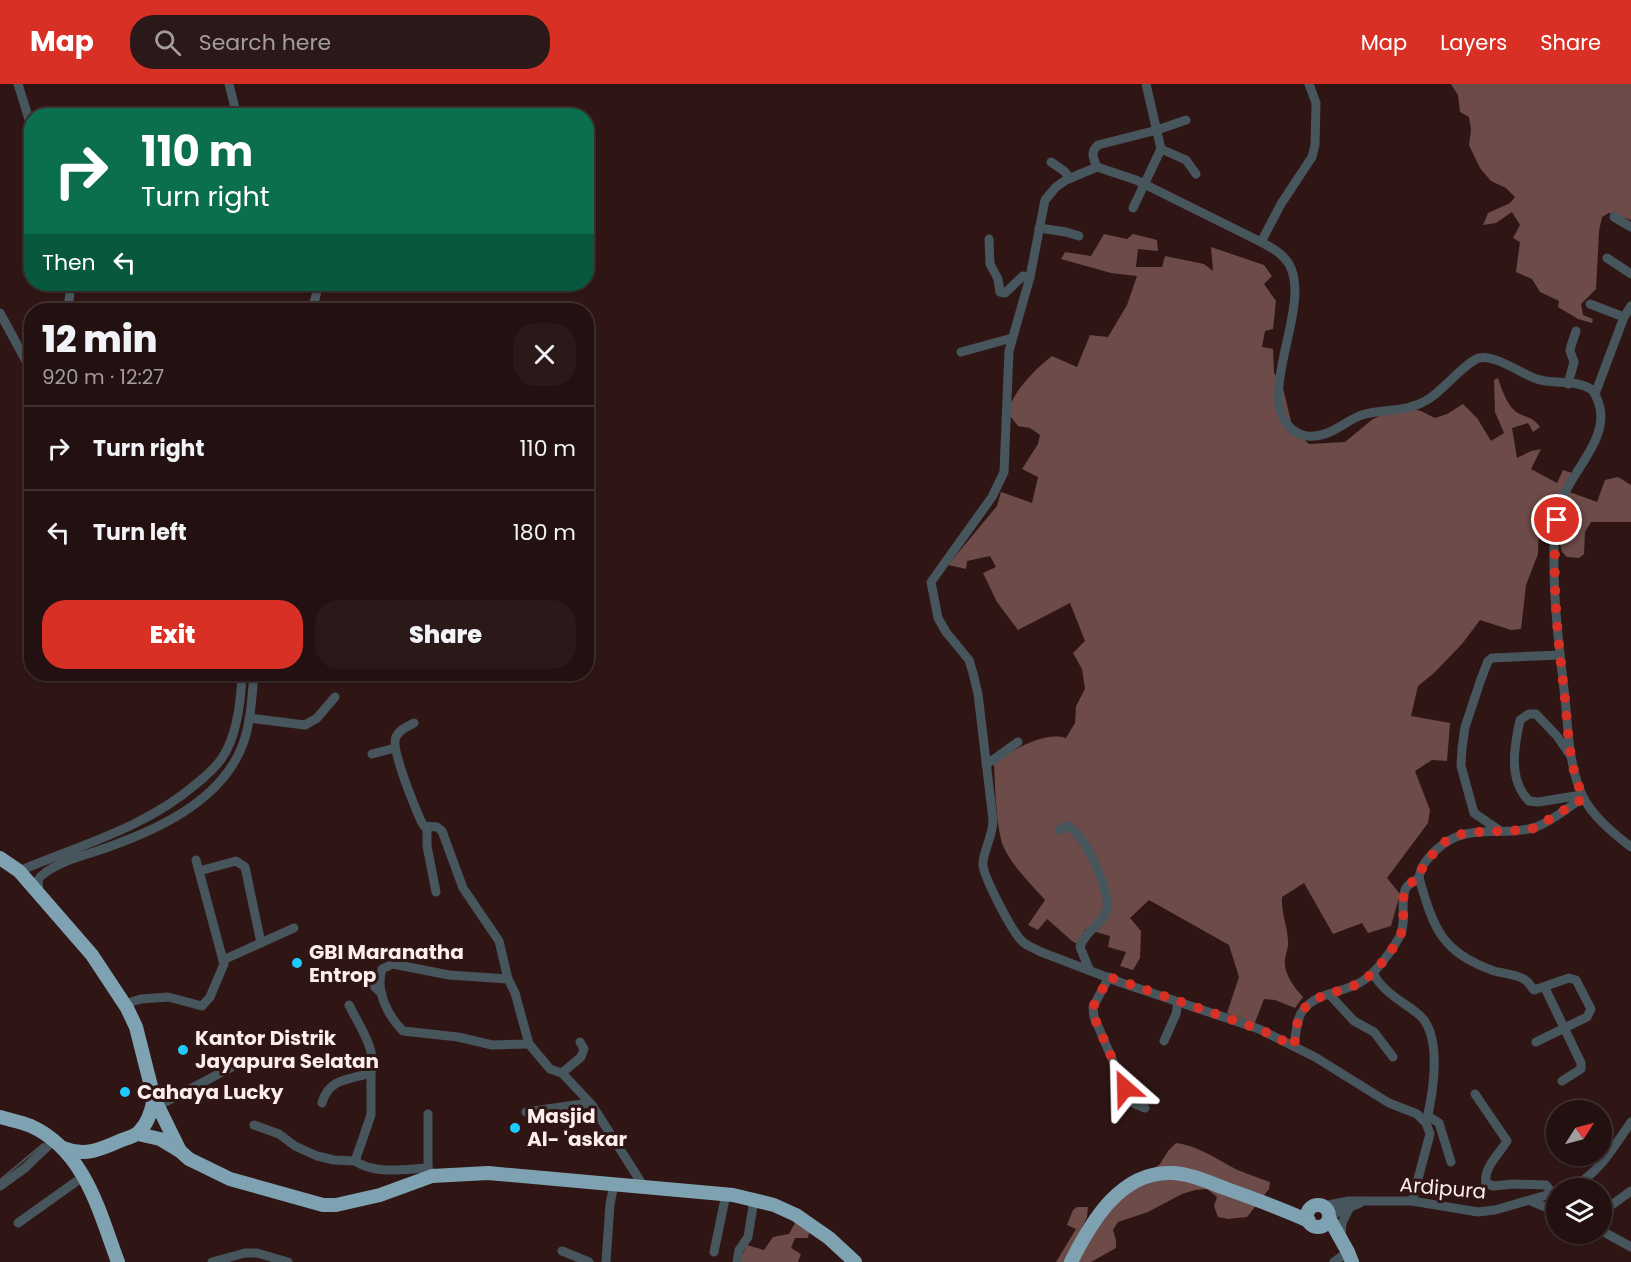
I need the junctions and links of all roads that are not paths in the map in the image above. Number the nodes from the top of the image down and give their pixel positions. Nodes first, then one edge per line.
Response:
1 (18, 84) edge
2 (229, 84) edge
3 (1146, 84) edge
4 (1309, 84) edge
5 (25, 108) edge
6 (235, 108) edge
7 (1186, 120) dead end
8 (1157, 130) junction
9 (1161, 149) junction
10 (1051, 162) dead end
11 (1097, 167) junction
12 (1196, 174) dead end
13 (1070, 178) junction
14 (1145, 185) junction
15 (1133, 208) dead end
16 (1614, 217) dead end
17 (1631, 227) edge
18 (1039, 228) junction
19 (1080, 236) dead end
20 (989, 239) dead end
21 (1261, 242) junction
22 (1607, 258) dead end
23 (1631, 274) edge
24 (1030, 277) junction
25 (1590, 304) dead end
26 (1631, 306) edge
27 (0, 314) edge
28 (1624, 317) junction
29 (1576, 331) dead end
30 (1012, 338) junction
31 (962, 352) dead end
32 (24, 358) edge
33 (1568, 384) junction
34 (1595, 394) junction
35 (1560, 655) junction
36 (241, 681) edge
37 (253, 681) edge
38 (335, 697) dead end
39 (249, 718) junction
40 (414, 723) dead end
41 (1018, 742) dead end
42 (395, 748) junction
43 (372, 754) dead end
44 (1573, 760) junction
45 (986, 765) junction
46 (1583, 796) junction
47 (427, 827) junction
48 (1059, 830) dead end
49 (1501, 831) junction
50 (1631, 847) edge
51 (0, 858) edge
52 (196, 860) dead end
53 (20, 871) junction
54 (199, 871) junction
55 (1419, 878) junction
56 (436, 892) dead end
57 (39, 894) junction
58 (294, 927) dead end
59 (261, 943) junction
60 (224, 960) junction
61 (1089, 969) junction
62 (1373, 973) junction
63 (365, 977) dead end
64 (1109, 977) junction
65 (508, 979) junction
66 (1545, 988) junction
67 (382, 994) junction
68 (1329, 994) junction
69 (1178, 1002) junction
70 (124, 1004) junction
71 (349, 1005) dead end
72 (1564, 1028) junction
73 (1164, 1041) dead end
74 (580, 1042) dead end
75 (1536, 1042) dead end
76 (529, 1044) junction
77 (1294, 1046) junction
78 (1393, 1057) dead end
79 (243, 1061) dead end
80 (371, 1073) junction
81 (562, 1073) junction
82 (1562, 1082) dead end
83 (1475, 1094) dead end
84 (156, 1102) junction
85 (590, 1103) junction
86 (322, 1104) dead end
87 (1145, 1108) dead end
88 (526, 1112) dead end
89 (428, 1114) dead end
90 (0, 1117) edge
91 (1427, 1119) junction
92 (1631, 1122) edge
93 (254, 1125) dead end
94 (138, 1134) junction
95 (57, 1144) junction
96 (98, 1151) junction
97 (180, 1151) junction
98 (355, 1161) junction
99 (1451, 1162) dead end
100 (430, 1172) junction
101 (1587, 1178) edge
102 (86, 1179) junction
103 (614, 1184) junction
104 (1546, 1185) edge
105 (0, 1186) edge
106 (644, 1187) junction
107 (1631, 1191) edge
108 (726, 1194) junction
109 (1546, 1196) edge
110 (754, 1200) junction
111 (1412, 1201) junction
112 (1531, 1201) junction
113 (1360, 1203) junction
114 (1270, 1204) junction
115 (1612, 1205) edge
116 (1546, 1207) edge
117 (1349, 1209) junction
118 (1324, 1211) junction
119 (18, 1223) dead end
120 (1313, 1224) junction
121 (1612, 1237) edge
122 (1341, 1239) junction
123 (1631, 1247) edge
124 (562, 1251) dead end
125 (714, 1252) dead end
126 (258, 1258) edge
127 (1346, 1258) edge
128 (118, 1262) edge
129 (212, 1262) edge
130 (288, 1262) edge
131 (589, 1262) edge
132 (606, 1262) edge
133 (737, 1262) edge
134 (855, 1262) edge
135 (1071, 1262) edge

1 - 5 street
2 - 6 street
3 - 8 street
4 - 21 street
7 - 8 street
8 - 9 street
8 - 11 street
9 - 12 street
9 - 14 street
10 - 13 street
11 - 13 street
11 - 14 street
13 - 18 street
14 - 15 street
14 - 21 street
16 - 17 street
18 - 19 street
18 - 24 street
20 - 24 street
21 - 33 street
22 - 23 street
24 - 30 street
25 - 28 street
26 - 28 street
27 - 32 street
28 - 34 street
29 - 33 street
30 - 31 street
30 - 45 street
33 - 34 street
34 - 35 street
35 - 44 street
35 - 49 street
36 - 53 street
37 - 39 street
38 - 39 street
39 - 57 street
40 - 42 street
41 - 45 street
42 - 43 street
42 - 47 street
44 - 46 street
44 - 46 street
45 - 61 street
46 - 49 street
46 - 50 street
47 - 56 street
47 - 65 street
48 - 61 street
49 - 55 street
51 - 53 highway
52 - 54 street
53 - 57 highway
54 - 59 street
54 - 60 street
55 - 62 street
55 - 66 street
57 - 70 highway
58 - 59 street
59 - 60 street
60 - 70 street
61 - 64 street
62 - 68 street
62 - 91 street
63 - 67 street
64 - 69 street
64 - 87 street
65 - 67 street
65 - 76 street
66 - 72 street
66 - 72 street
67 - 76 street
68 - 77 street
68 - 78 street
69 - 73 street
69 - 77 street
70 - 84 highway
71 - 80 street
72 - 75 street
72 - 82 street
74 - 81 street
76 - 81 street
77 - 91 street
79 - 84 street
80 - 86 street
80 - 98 street
81 - 85 street
83 - 104 street
84 - 94 highway
84 - 97 highway
85 - 88 street
85 - 106 street
89 - 100 street
90 - 95 highway
91 - 99 street
91 - 111 street
92 - 101 street
93 - 98 street
94 - 96 highway
94 - 97 highway
95 - 96 highway
95 - 102 highway
95 - 105 street
96 - 102 highway
97 - 100 highway
98 - 100 street
100 - 103 highway
102 - 119 street
102 - 128 highway
103 - 106 highway
103 - 132 street
106 - 108 highway
107 - 115 street
108 - 110 highway
108 - 125 street
109 - 112 street, Ardipura
110 - 133 street
110 - 134 highway
111 - 112 street, Ardipura
111 - 113 street, Ardipura
112 - 116 street
113 - 117 street, Ardipura
113 - 118 street, Ardipura
114 - 118 highway
114 - 120 highway
114 - 135 highway
117 - 118 street, Ardipura
117 - 122 street
118 - 120 highway
118 - 120 highway
118 - 122 highway
120 - 127 highway
121 - 123 street
122 - 127 highway
124 - 131 street
126 - 129 street
126 - 130 street

